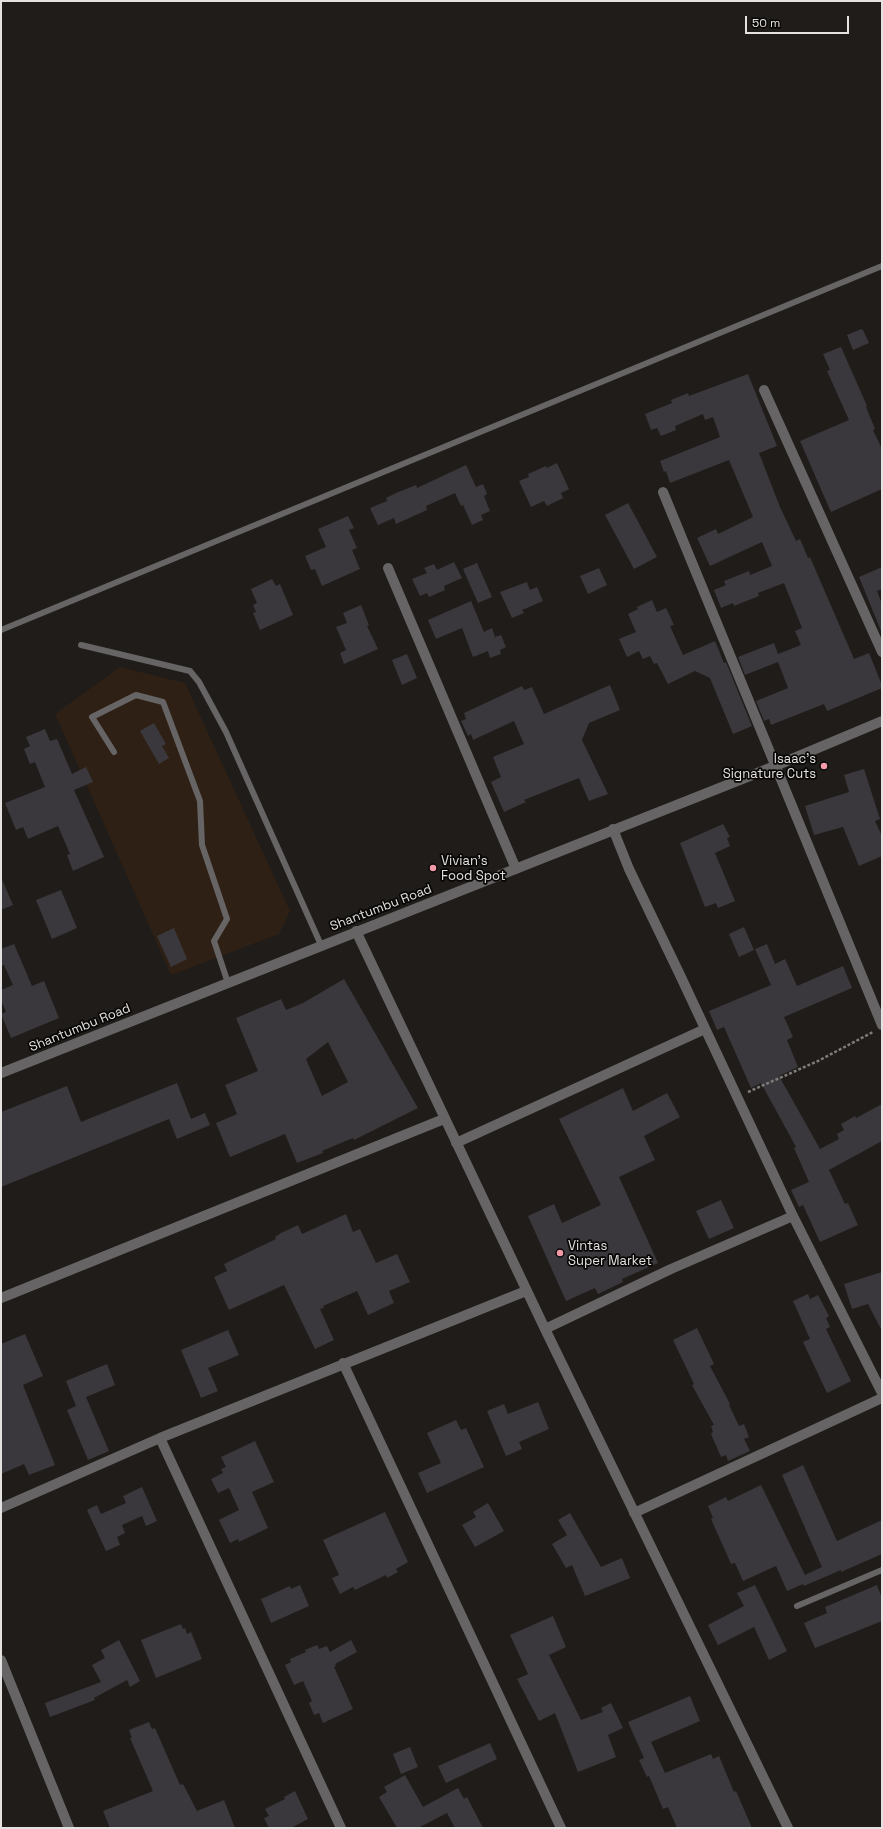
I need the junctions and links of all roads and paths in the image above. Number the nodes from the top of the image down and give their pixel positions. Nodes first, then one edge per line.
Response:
1 (882, 266) edge
2 (764, 390) dead end
3 (663, 492) dead end
4 (388, 568) dead end
5 (1, 630) edge
6 (81, 645) dead end
7 (882, 652) edge
8 (882, 721) edge
9 (114, 752) dead end
10 (775, 766) junction
11 (613, 829) junction
12 (516, 868) junction
13 (356, 931) junction
14 (322, 945) junction
15 (228, 983) junction
16 (705, 1028) junction
17 (879, 1028) edge
18 (1, 1074) edge
19 (736, 1097) junction
20 (444, 1119) junction
21 (456, 1143) junction
22 (793, 1216) junction
23 (526, 1291) junction
24 (1, 1298) edge
25 (544, 1329) junction
26 (343, 1364) junction
27 (882, 1393) edge
28 (882, 1398) edge
29 (160, 1438) junction
30 (1, 1508) edge
31 (634, 1513) junction
32 (882, 1570) edge
33 (797, 1606) dead end
34 (1, 1660) edge
35 (69, 1828) edge
36 (341, 1828) edge
37 (561, 1828) edge
38 (788, 1828) edge

1 - 5 lane
2 - 7 street
3 - 10 street
4 - 12 street
6 - 14 lane
8 - 10 street, Shantumbu Road
9 - 15 lane
10 - 11 street, Shantumbu Road
10 - 17 street
11 - 12 street, Shantumbu Road
11 - 16 street
12 - 13 street, Shantumbu Road
13 - 14 street, Shantumbu Road
13 - 20 street
14 - 15 street, Shantumbu Road
15 - 18 street, Shantumbu Road
16 - 19 street
16 - 21 street
17 - 19 path
19 - 22 street
20 - 21 street
20 - 24 street
21 - 23 street
22 - 25 street
22 - 27 street
23 - 25 street
23 - 26 street
25 - 31 street
26 - 29 street
26 - 37 street
28 - 31 street
29 - 30 street
29 - 36 street
31 - 38 street
32 - 33 lane
34 - 35 street

